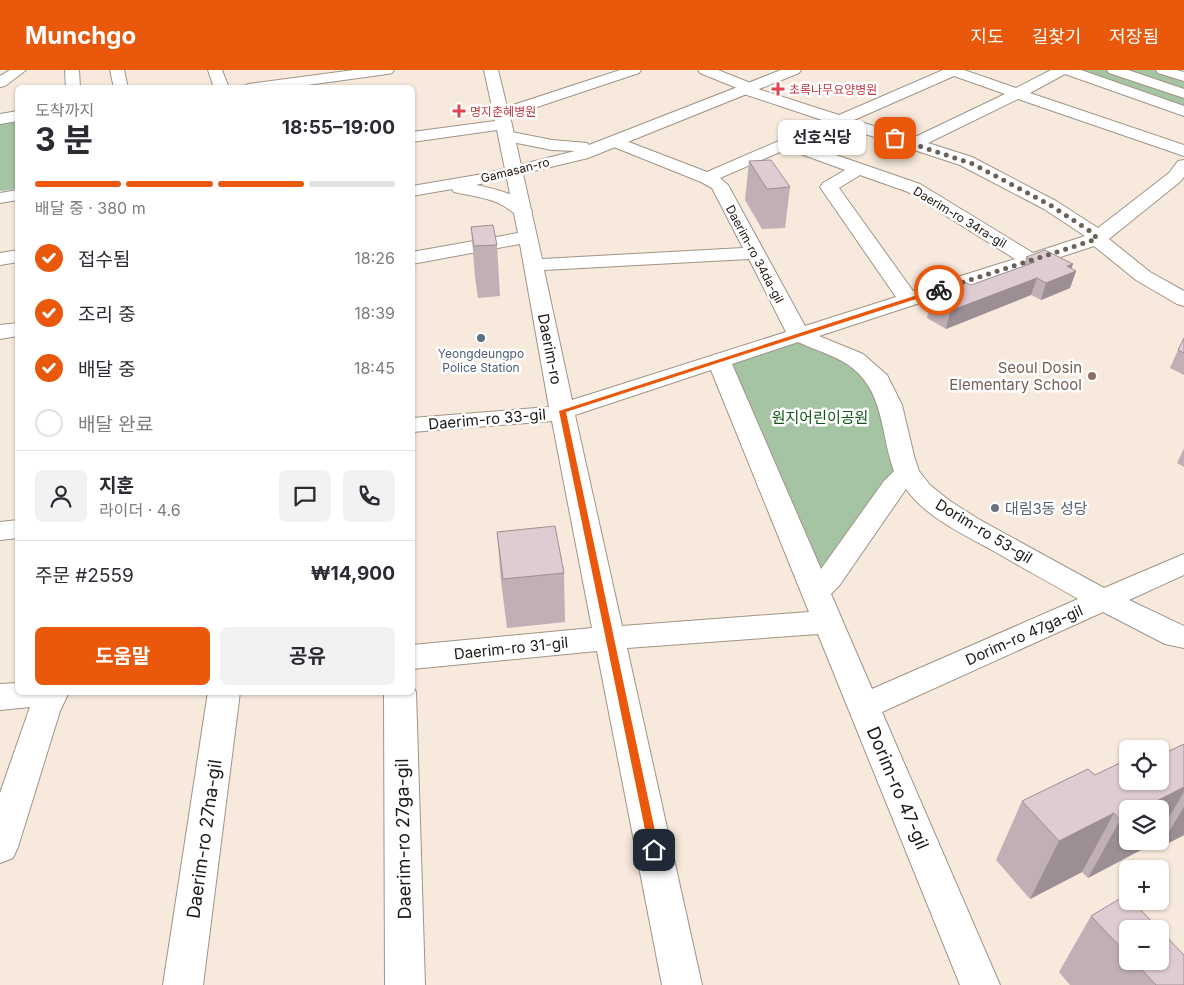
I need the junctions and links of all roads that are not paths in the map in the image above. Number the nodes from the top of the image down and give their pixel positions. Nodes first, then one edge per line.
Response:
1 (19, 70) edge
2 (72, 70) edge
3 (117, 70) edge
4 (215, 70) edge
5 (491, 70) edge
6 (634, 70) edge
7 (705, 70) edge
8 (794, 70) edge
9 (1062, 70) edge
10 (1067, 70) edge
11 (1114, 70) edge
12 (1163, 70) edge
13 (952, 71) edge
14 (393, 73) edge
15 (303, 75) edge
16 (594, 76) edge
17 (1184, 77) edge
18 (0, 83) edge
19 (73, 85) edge
20 (121, 85) edge
21 (221, 85) edge
22 (261, 85) edge
23 (745, 88) junction
24 (1016, 94) junction
25 (1184, 94) edge
26 (1142, 96) junction
27 (1123, 103) dead end
28 (1107, 110) dead end
29 (1184, 111) edge
30 (15, 116) edge
31 (1086, 118) junction
32 (0, 119) edge
33 (839, 120) junction
34 (504, 125) junction
35 (415, 137) edge
36 (786, 143) junction
37 (610, 144) junction
38 (914, 144) junction
39 (1184, 151) edge
40 (1184, 164) edge
41 (858, 169) junction
42 (515, 170) junction
43 (707, 178) junction
44 (433, 188) junction
45 (415, 191) edge
46 (15, 196) edge
47 (0, 198) edge
48 (525, 224) junction
49 (1097, 239) junction
50 (754, 253) junction
51 (15, 256) edge
52 (415, 257) edge
53 (0, 259) edge
54 (1031, 260) junction
55 (533, 265) junction
56 (909, 300) junction
57 (1184, 300) edge
58 (15, 330) edge
59 (0, 332) edge
60 (799, 335) junction
61 (719, 361) junction
62 (562, 411) junction
63 (415, 425) edge
64 (907, 472) junction
65 (15, 529) edge
66 (0, 531) edge
67 (1184, 564) edge
68 (816, 592) junction
69 (1104, 600) junction
70 (828, 622) junction
71 (1184, 637) edge
72 (610, 638) junction
73 (415, 657) edge
74 (224, 695) edge
75 (400, 695) edge
76 (0, 698) edge
77 (49, 699) edge
78 (863, 707) junction
79 (0, 847) edge
80 (183, 985) edge
81 (405, 985) edge
82 (682, 985) edge
83 (980, 985) edge

1 - 18 street
2 - 19 street
3 - 20 street
4 - 21 street
5 - 34 street, Daerim-ro
6 - 16 street
7 - 23 street
8 - 23 street, Gamasan-ro
9 - 24 street
10 - 26 street
11 - 25 street
12 - 17 street
13 - 24 street
13 - 33 street
14 - 15 street
15 - 22 street
16 - 34 street
23 - 33 street
23 - 37 street, Gamasan-ro
24 - 31 street
24 - 38 street
26 - 27 street
26 - 29 street
28 - 31 street
30 - 32 street
31 - 39 street
33 - 36 street
33 - 38 street
34 - 35 street
34 - 37 street
34 - 42 street, Daerim-ro
36 - 41 street, Daerim-ro 34ra-gil
36 - 43 street
37 - 42 street, Gamasan-ro
37 - 43 street
38 - 49 street
40 - 49 street
41 - 54 street, Daerim-ro 34ra-gil
41 - 56 street
42 - 44 street, Gamasan-ro
42 - 48 street, Daerim-ro
43 - 50 street, Daerim-ro 34da-gil
44 - 45 street, Gamasan-ro
44 - 48 street
46 - 47 street
48 - 52 street
48 - 55 street, Daerim-ro
49 - 54 street, Daerim-ro 33-gil
49 - 57 street
50 - 55 street
50 - 60 street, Daerim-ro 34da-gil
51 - 53 street
54 - 56 street, Daerim-ro 33-gil
55 - 62 street, Daerim-ro
56 - 60 street, Daerim-ro 33-gil
58 - 59 street
60 - 61 street, Daerim-ro 33-gil
60 - 64 street, Dorim-ro 53-gil
61 - 62 street, Daerim-ro 33-gil
61 - 68 street, Dorim-ro 47-gil
62 - 63 street, Daerim-ro 33-gil
62 - 72 street, Daerim-ro
64 - 68 street
64 - 69 street, Dorim-ro 53-gil
65 - 66 street
67 - 69 street, Dorim-ro 47ga-gil
68 - 70 street, Dorim-ro 47-gil
69 - 71 street, Dorim-ro 53-gil
69 - 78 street, Dorim-ro 47ga-gil
70 - 72 street
70 - 78 street, Dorim-ro 47-gil
72 - 73 street, Daerim-ro 31-gil
72 - 82 street, Daerim-ro
74 - 80 street, Daerim-ro 27na-gil
75 - 81 street, Daerim-ro 27ga-gil
76 - 77 street
77 - 79 street
78 - 83 street, Dorim-ro 47-gil

